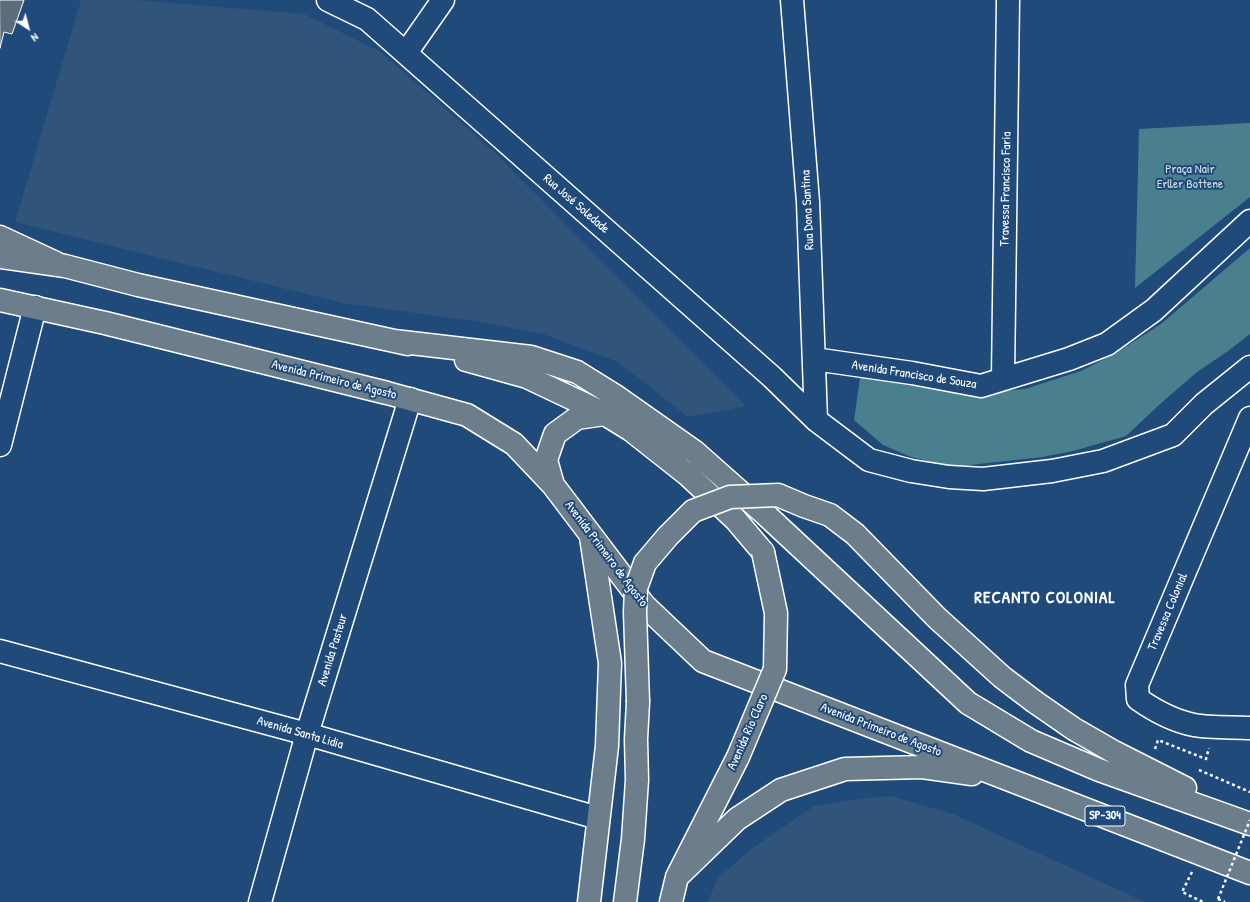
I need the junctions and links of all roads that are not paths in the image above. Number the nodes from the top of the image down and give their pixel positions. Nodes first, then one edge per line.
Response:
1 (328, 0) edge
2 (443, 0) edge
3 (792, 0) edge
4 (1008, 0) edge
5 (406, 53) junction
6 (1250, 221) edge
7 (0, 236) edge
8 (0, 256) edge
9 (65, 266) junction
10 (0, 300) edge
11 (35, 308) junction
12 (394, 341) junction
13 (814, 359) junction
14 (1250, 367) edge
15 (1004, 378) junction
16 (410, 399) junction
17 (605, 414) junction
18 (1250, 418) edge
19 (816, 420) junction
20 (0, 445) edge
21 (553, 485) junction
22 (590, 534) junction
23 (0, 651) edge
24 (1250, 728) edge
25 (307, 734) junction
26 (1009, 779) junction
27 (598, 818) junction
28 (1250, 822) edge
29 (1250, 873) edge
30 (677, 877) junction
31 (260, 902) edge
32 (589, 902) edge
33 (624, 902) edge
34 (671, 902) edge

1 - 5 street, Rua José Soledade
2 - 5 street
3 - 13 street, Rua Dona Santina
4 - 15 street, Travessa Francisco Faria
5 - 19 street, Rua José Soledade
6 - 15 street, Avenida Francisco de Souza
7 - 9 main road
8 - 9 main road
9 - 12 main road
10 - 11 main road, Avenida Primeiro de Agosto
11 - 16 main road, Avenida Primeiro de Agosto
11 - 20 street
12 - 17 main road
12 - 28 main road
13 - 15 street, Avenida Francisco de Souza
13 - 19 street, Rua Dona Santina
14 - 19 street
16 - 21 main road, Avenida Primeiro de Agosto
16 - 25 street, Avenida Pasteur
17 - 21 main road
17 - 30 main road, Avenida Rio Claro, bridge
18 - 24 street, Travessa Colonial
21 - 22 main road, Avenida Primeiro de Agosto
22 - 26 main road, Avenida Primeiro de Agosto
22 - 27 main road
23 - 25 street, Avenida Santa Lidia
25 - 27 street, Avenida Santa Lidia
25 - 31 street, Avenida Pasteur
26 - 29 main road, Avenida Primeiro de Agosto / SP-304
26 - 30 main road
27 - 32 main road
28 - 33 main road, bridge
30 - 34 main road, Avenida Rio Claro

